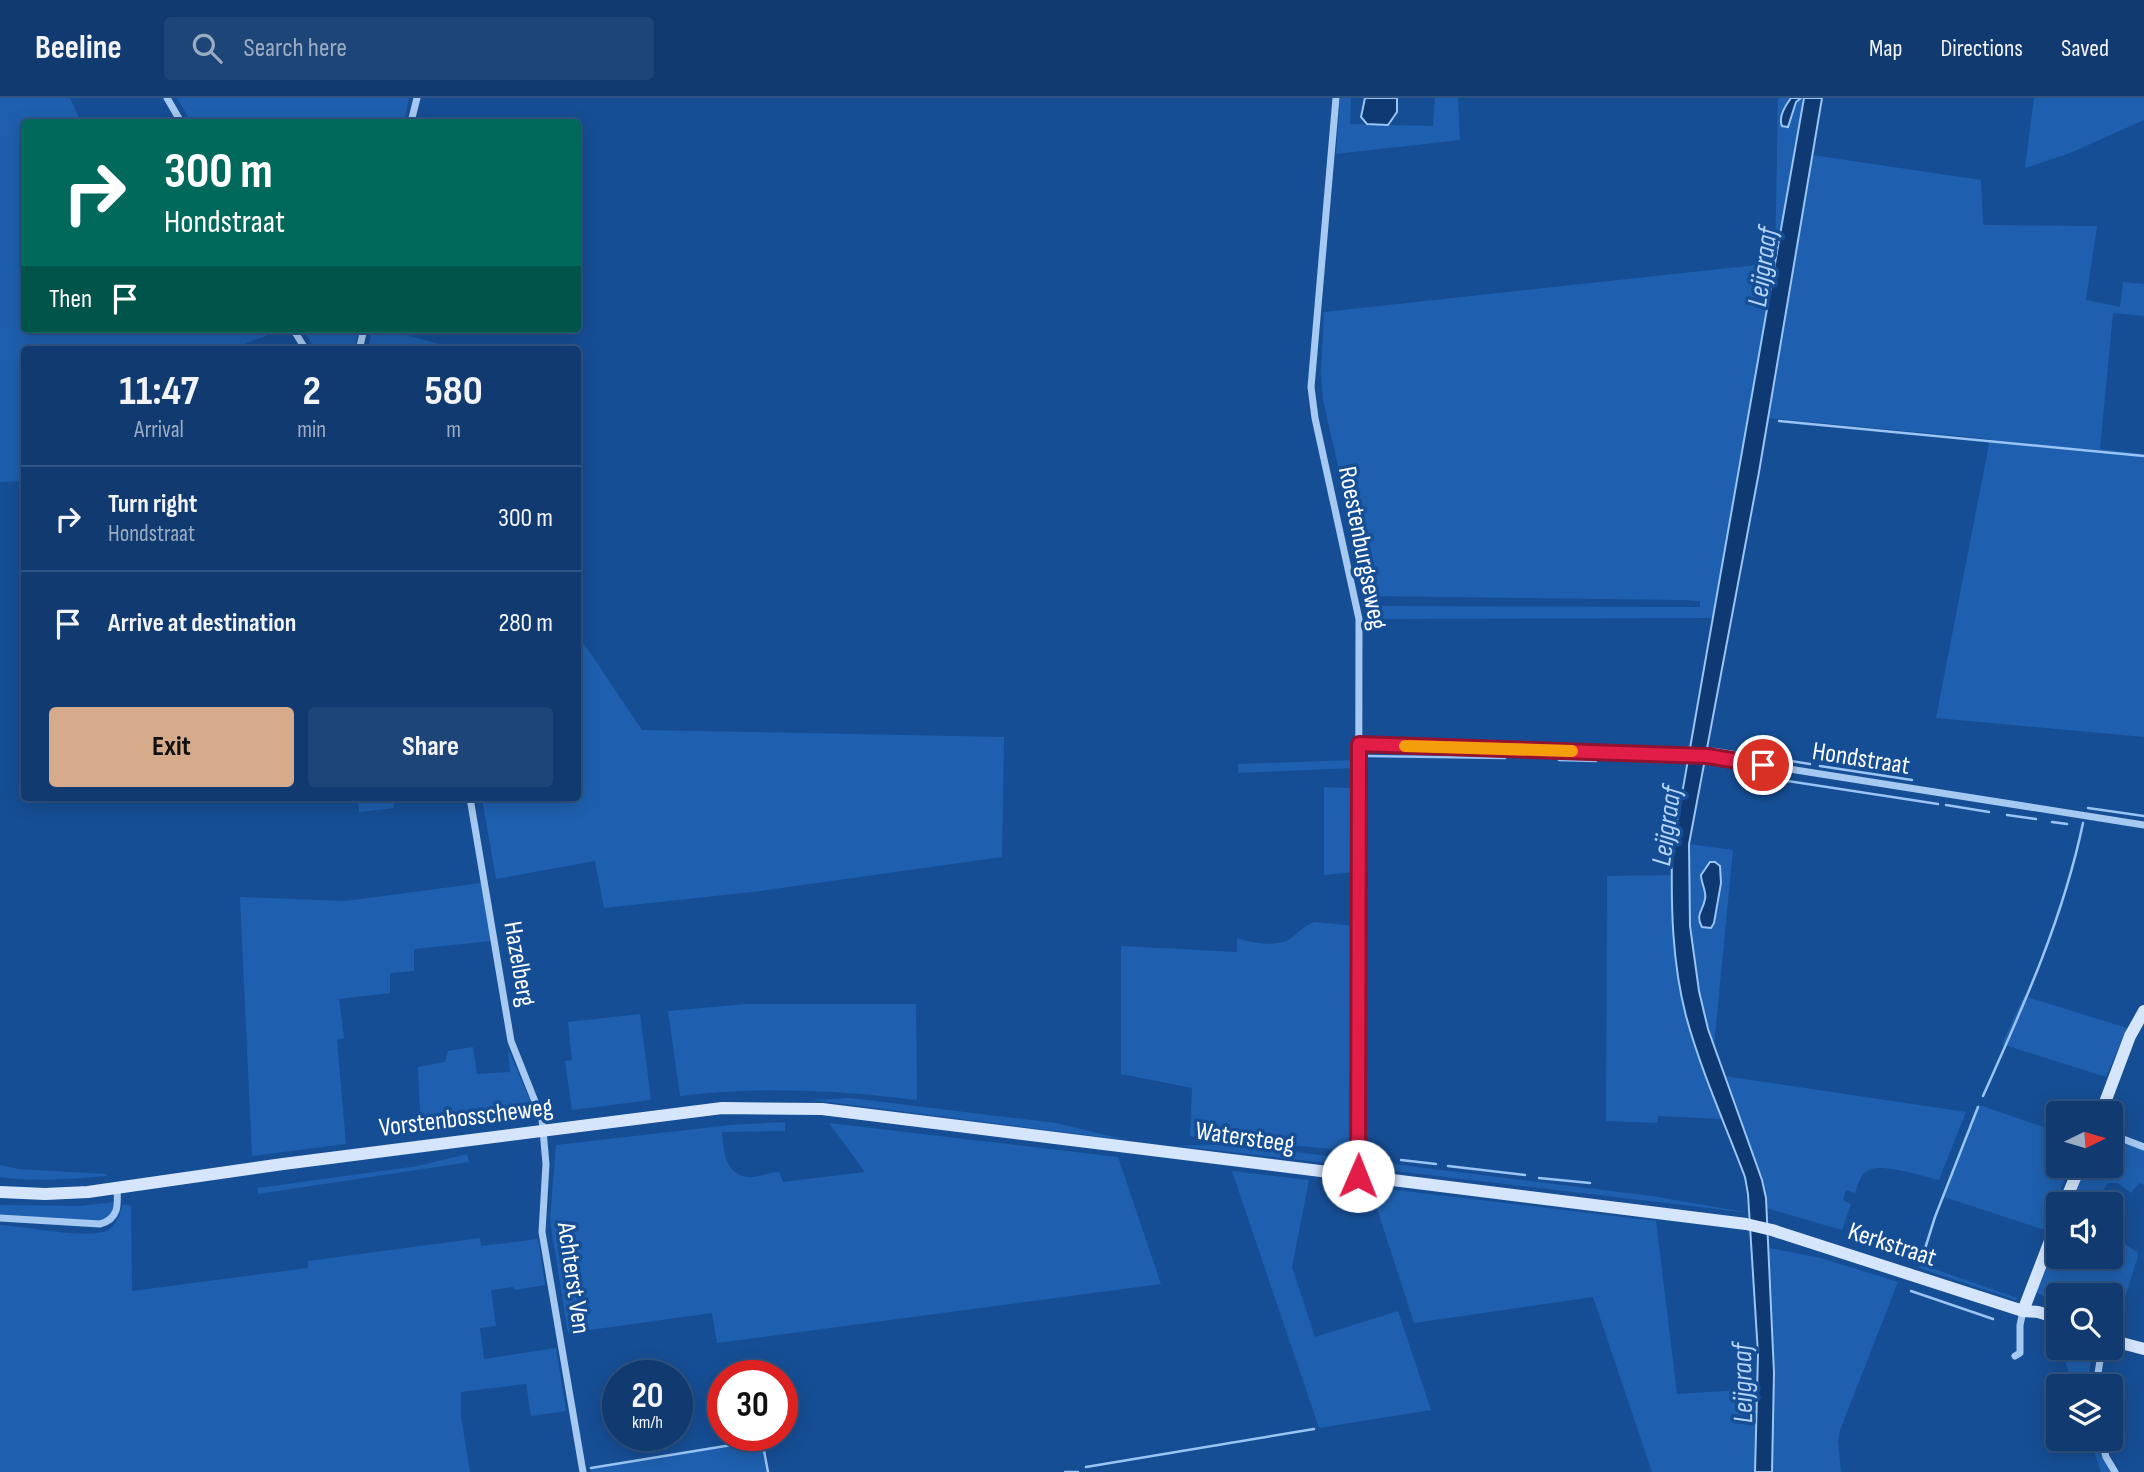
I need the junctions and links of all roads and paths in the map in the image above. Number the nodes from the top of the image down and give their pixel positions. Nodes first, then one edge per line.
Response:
1 (167, 98) edge
2 (417, 98) edge
3 (1336, 98) edge
4 (179, 119) edge
5 (412, 119) edge
6 (1359, 744) junction
7 (471, 801) edge
8 (2144, 825) edge
9 (2144, 1011) edge
10 (2106, 1101) edge
11 (822, 1109) joint
12 (544, 1131) junction
13 (2123, 1139) edge
14 (2144, 1147) edge
15 (1358, 1176) junction
16 (117, 1188) junction
17 (0, 1192) edge
18 (0, 1218) edge
19 (1746, 1224) joint
20 (2046, 1251) edge
21 (2023, 1311) junction
22 (2046, 1314) edge
23 (2046, 1322) edge
24 (2123, 1343) edge
25 (2144, 1349) edge
26 (2015, 1356) dead end
27 (2104, 1451) edge
28 (583, 1472) edge
29 (2115, 1472) edge

1 - 4 street
2 - 5 street
3 - 6 street, Roestenburgseweg
6 - 8 street, Hondstraat
6 - 15 street, Roestenburgseweg
7 - 12 street, Hazelberg
9 - 10 street
11 - 12 street, Vorstenbosscheweg
11 - 15 street, Watersteeg
12 - 16 street, Vorstenbosscheweg
12 - 28 street, Achterst Ven
13 - 14 street
15 - 19 street, Watersteeg
16 - 17 street, Vorstenbosscheweg
16 - 18 street
19 - 21 street, Kerkstraat
20 - 21 street
21 - 22 street, Kerkstraat
21 - 23 street, Kerkstraat
21 - 26 street
24 - 25 street
27 - 29 street

